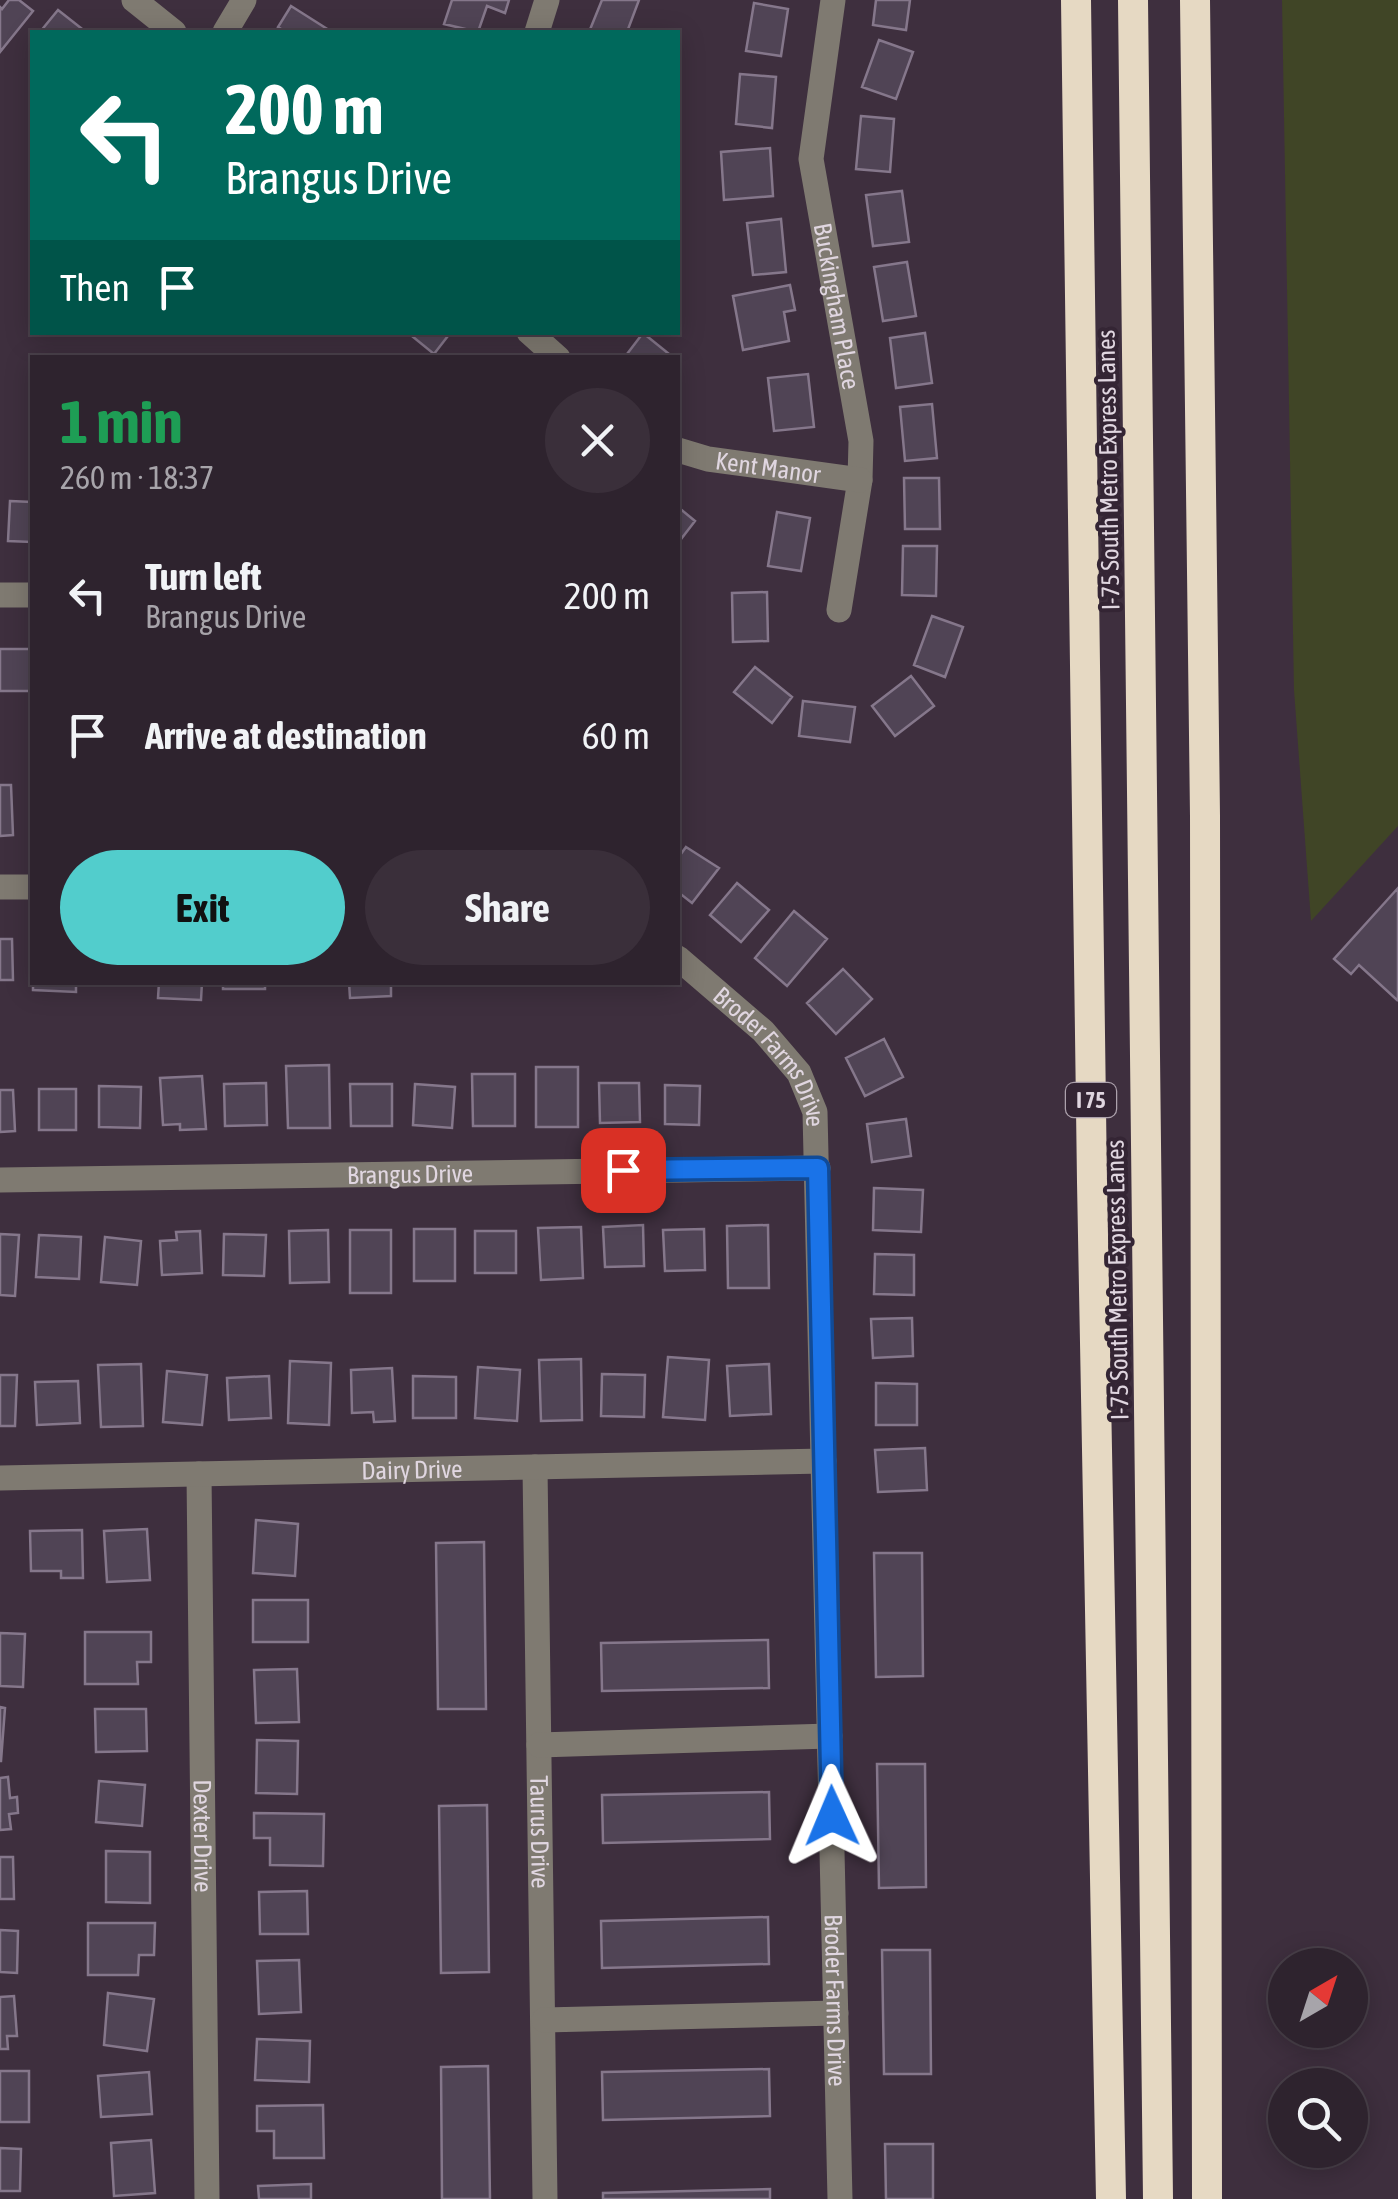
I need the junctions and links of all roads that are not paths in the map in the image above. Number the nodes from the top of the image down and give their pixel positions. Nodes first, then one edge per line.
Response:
1 (134, 0) edge
2 (244, 0) edge
3 (547, 0) edge
4 (833, 0) edge
5 (1076, 0) edge
6 (1133, 0) edge
7 (1195, 0) edge
8 (172, 30) edge
9 (227, 30) edge
10 (538, 30) edge
11 (532, 335) edge
12 (555, 355) edge
13 (680, 451) edge
14 (860, 480) junction
15 (0, 595) edge
16 (30, 595) edge
17 (839, 610) dead end
18 (30, 887) edge
19 (0, 888) edge
20 (680, 960) edge
21 (818, 1168) junction
22 (0, 1180) edge
23 (824, 1461) junction
24 (534, 1467) junction
25 (199, 1474) junction
26 (0, 1478) edge
27 (830, 1736) junction
28 (539, 1745) junction
29 (836, 2013) junction
30 (544, 2020) junction
31 (207, 2199) edge
32 (545, 2199) edge
33 (840, 2199) edge
34 (1111, 2199) edge
35 (1158, 2199) edge
36 (1208, 2199) edge

1 - 8 street
2 - 9 street
3 - 10 street
4 - 14 street, Buckingham Place
5 - 34 highway, I 75
6 - 35 highway, I-75 South Metro Express Lanes
7 - 36 highway
11 - 12 street
13 - 14 street, Kent Manor
14 - 17 street, Buckingham Place
15 - 16 street
18 - 19 street
20 - 21 street, Broder Farms Drive
21 - 22 street, Brangus Drive
21 - 23 street, Broder Farms Drive
23 - 24 street, Dairy Drive
23 - 27 street, Broder Farms Drive
24 - 25 street, Dairy Drive
24 - 28 street, Taurus Drive
25 - 26 street, Dairy Drive
25 - 31 street, Dexter Drive
27 - 28 street
27 - 29 street, Broder Farms Drive
28 - 30 street, Taurus Drive
29 - 30 street
29 - 33 street, Broder Farms Drive
30 - 32 street, Taurus Drive

